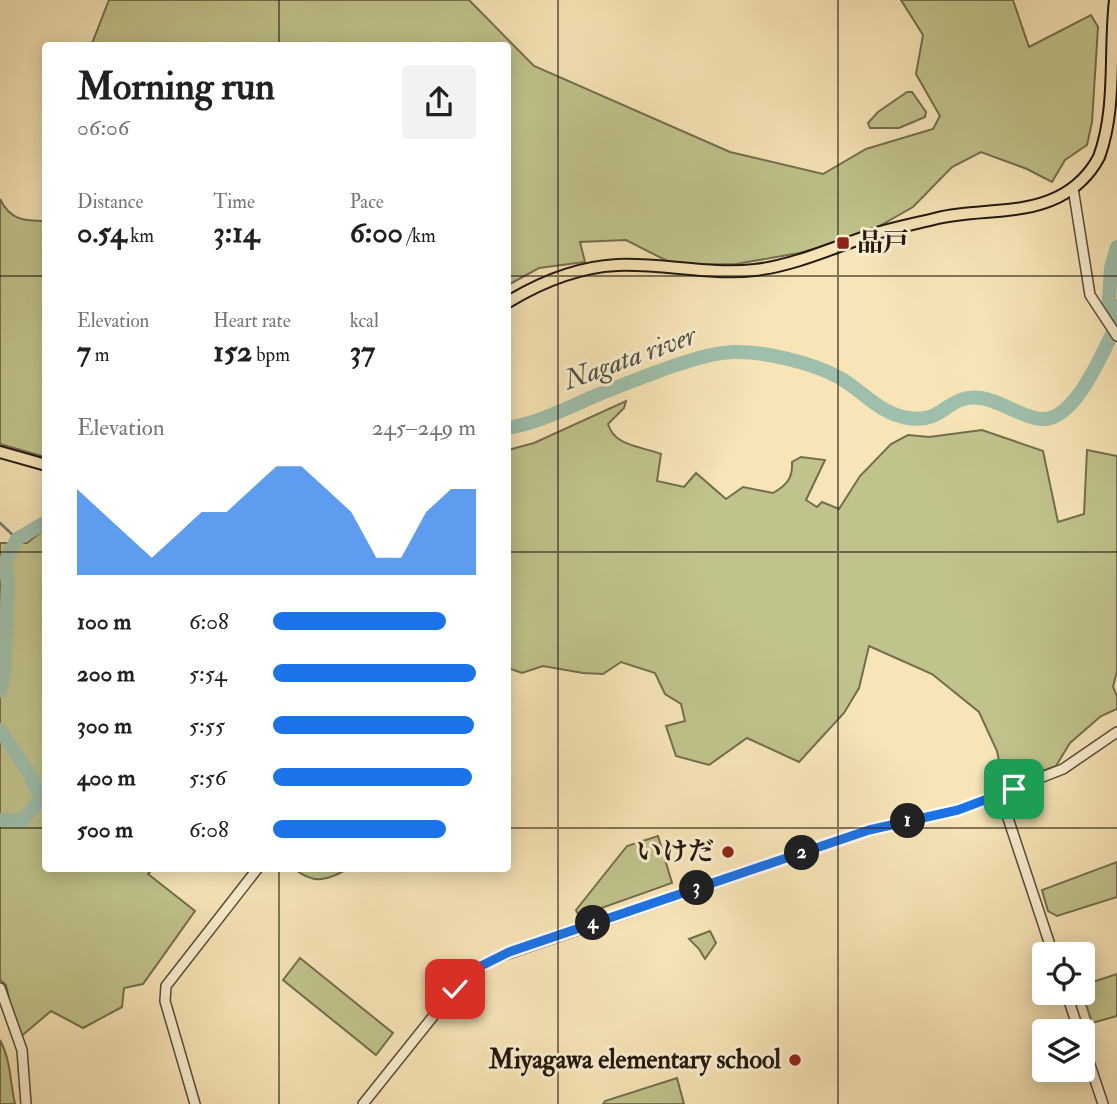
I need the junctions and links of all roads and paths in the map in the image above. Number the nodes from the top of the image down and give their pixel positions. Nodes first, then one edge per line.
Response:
1 (1115, 0) edge
2 (1073, 188) junction
3 (511, 300) edge
4 (1117, 336) edge
5 (0, 452) edge
6 (42, 464) edge
7 (1117, 732) edge
8 (999, 794) junction
9 (255, 872) edge
10 (1049, 942) edge
11 (0, 988) edge
12 (1095, 1080) edge
13 (26, 1104) edge
14 (195, 1104) edge
15 (363, 1104) edge
16 (1103, 1104) edge

1 - 2 main road
2 - 3 main road
2 - 4 street
5 - 6 main road
7 - 8 street
8 - 10 street
8 - 15 street
9 - 14 street
11 - 13 street
12 - 16 street

